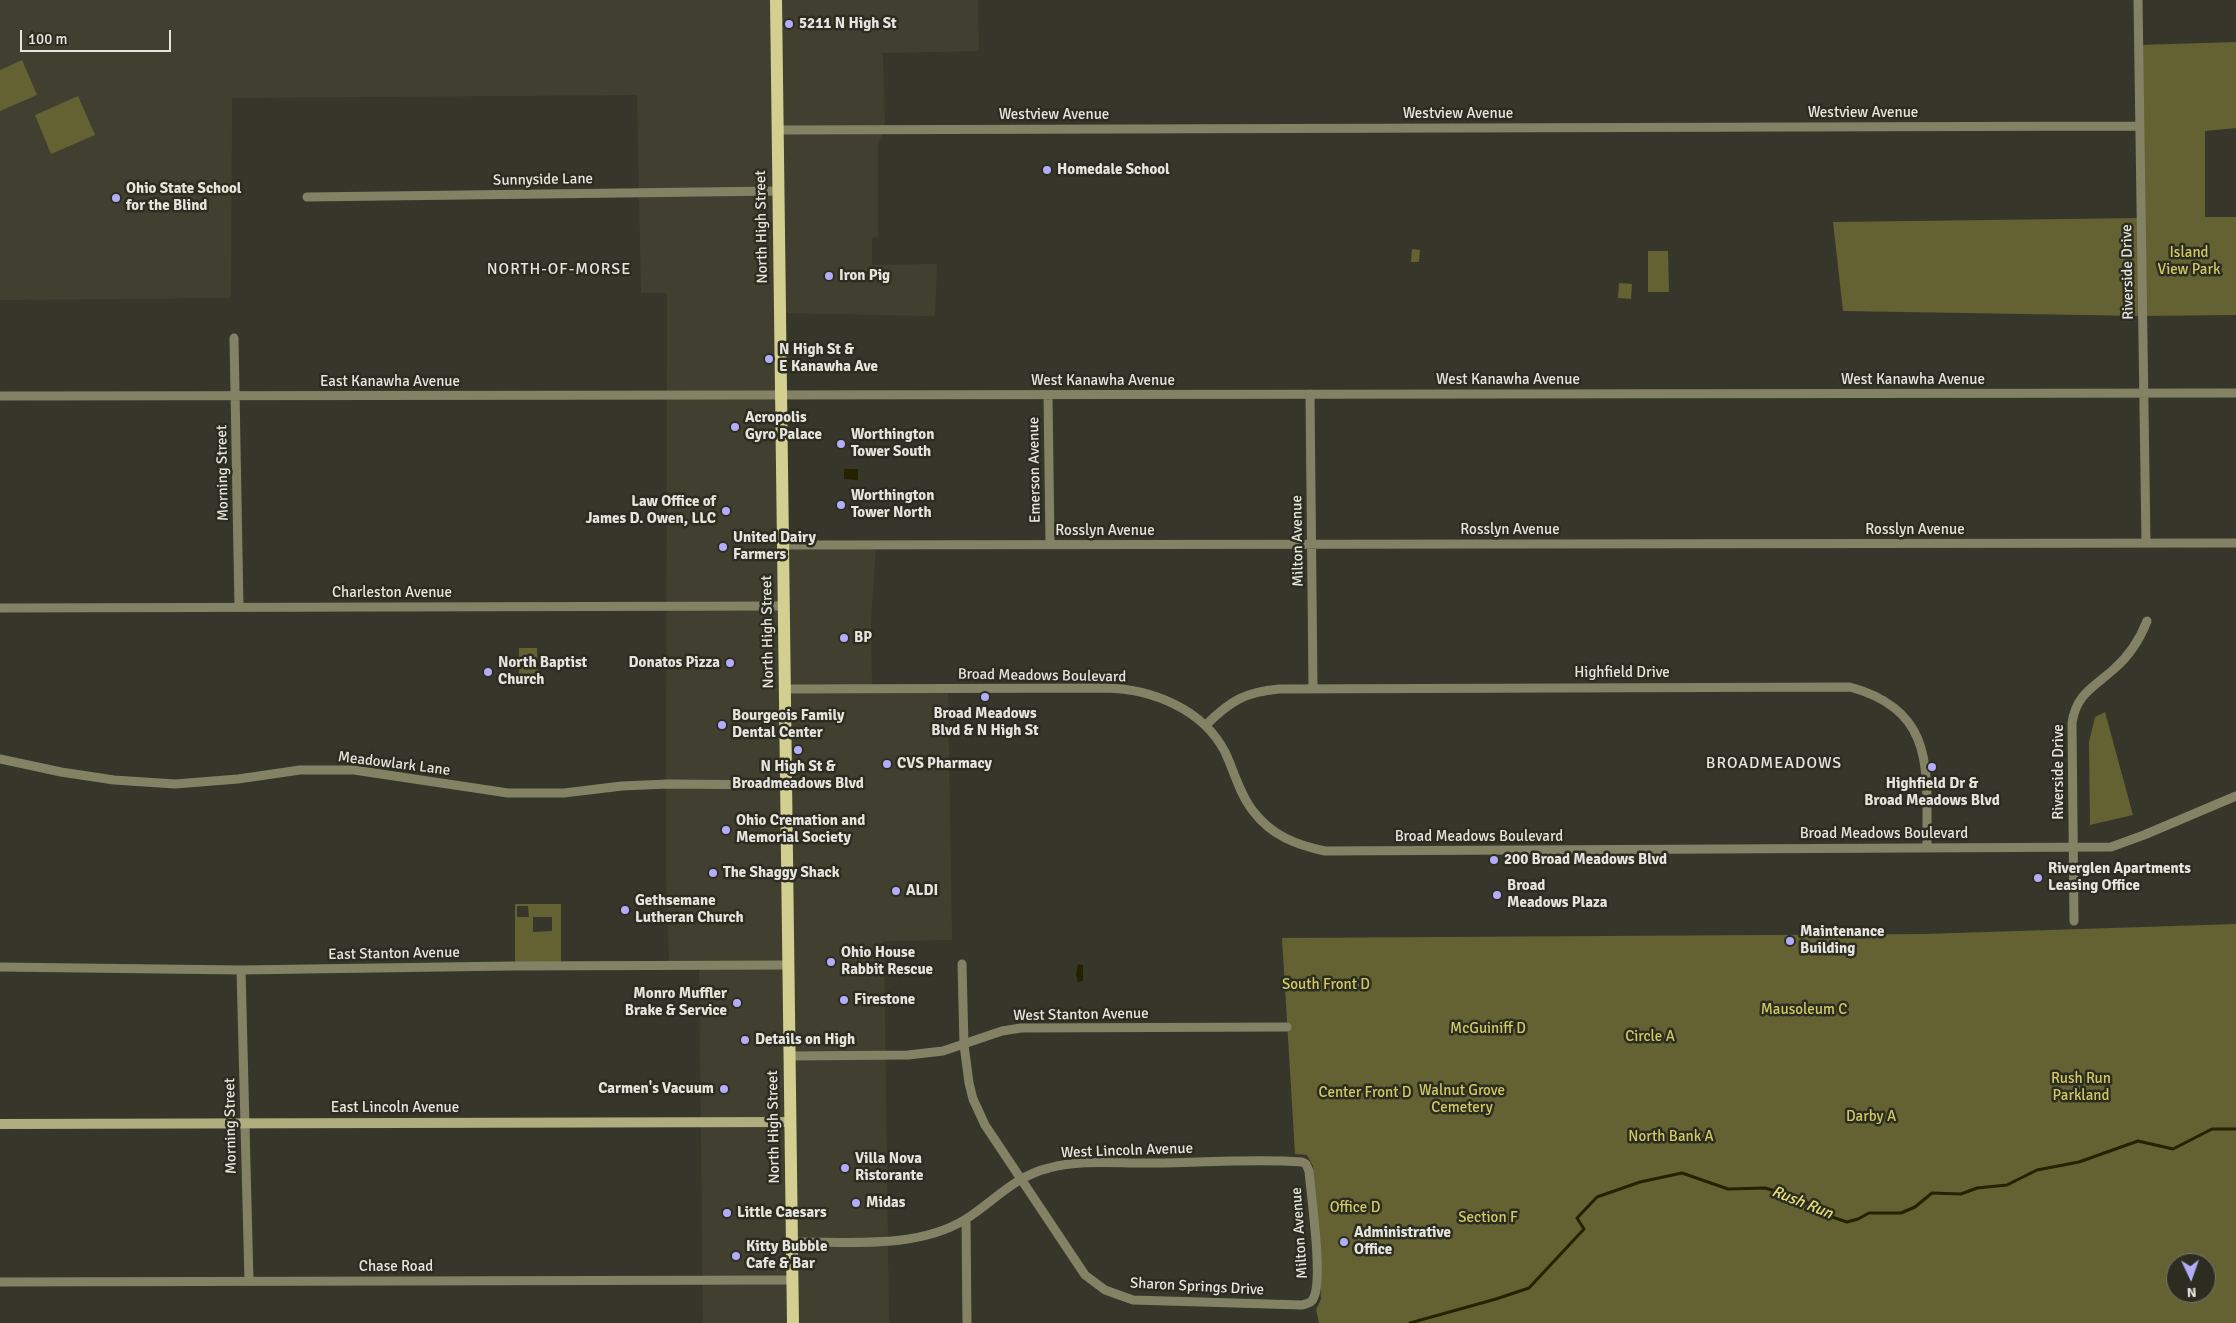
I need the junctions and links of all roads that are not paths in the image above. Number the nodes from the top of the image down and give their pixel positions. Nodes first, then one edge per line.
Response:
1 (776, 0) edge
2 (2138, 0) edge
3 (2140, 126) junction
4 (778, 130) junction
5 (778, 192) junction
6 (307, 197) dead end
7 (234, 338) dead end
8 (2144, 393) junction
9 (2236, 393) edge
10 (1310, 394) junction
11 (781, 395) junction
12 (1048, 395) junction
13 (0, 396) edge
14 (235, 396) junction
15 (2146, 543) junction
16 (2236, 543) edge
17 (1050, 544) junction
18 (1312, 544) junction
19 (783, 545) junction
20 (784, 606) junction
21 (239, 607) junction
22 (0, 608) edge
23 (2147, 621) dead end
24 (1313, 688) junction
25 (785, 689) junction
26 (1206, 725) junction
27 (0, 759) edge
28 (787, 784) junction
29 (2236, 796) edge
30 (2074, 846) junction
31 (1927, 848) junction
32 (2074, 921) dead end
33 (962, 964) dead end
34 (789, 965) junction
35 (0, 967) edge
36 (241, 970) junction
37 (1287, 1027) dead end
38 (964, 1045) junction
39 (790, 1056) junction
40 (791, 1122) junction
41 (244, 1123) junction
42 (0, 1124) edge
43 (1302, 1162) joint
44 (1020, 1179) junction
45 (966, 1219) junction
46 (792, 1242) junction
47 (792, 1280) junction
48 (249, 1281) junction
49 (0, 1282) edge
50 (1310, 1303) joint
51 (793, 1323) edge
52 (967, 1323) edge

1 - 4 main road, North High Street
2 - 3 street, Riverside Drive
3 - 4 street, Westview Avenue
3 - 8 street, Riverside Drive
4 - 5 main road, North High Street
5 - 6 street, Sunnyside Lane
5 - 11 main road, North High Street
7 - 14 street, Morning Street
8 - 9 street, West Kanawha Avenue
8 - 10 street, West Kanawha Avenue
8 - 15 street, Riverside Drive
10 - 12 street, West Kanawha Avenue
10 - 18 street, Milton Avenue
11 - 12 street, West Kanawha Avenue
11 - 14 street, East Kanawha Avenue
11 - 19 main road, North High Street
12 - 17 street, Emerson Avenue
13 - 14 street, East Kanawha Avenue
14 - 21 street, Morning Street
15 - 16 street, Rosslyn Avenue
15 - 18 street, Rosslyn Avenue
17 - 18 street, Rosslyn Avenue
17 - 19 street, Rosslyn Avenue
18 - 24 street, Milton Avenue
19 - 20 main road, North High Street
20 - 21 street, Charleston Avenue
20 - 25 main road, North High Street
21 - 22 street, Charleston Avenue
23 - 30 street, Riverside Drive
24 - 26 street, Highfield Drive
24 - 31 street, Highfield Drive
25 - 26 street, Broad Meadows Boulevard
25 - 28 main road, North High Street
26 - 31 street, Broad Meadows Boulevard
27 - 28 street, Meadowlark Lane
28 - 34 main road, North High Street
29 - 30 street, Broad Meadows Boulevard
30 - 31 street, Broad Meadows Boulevard
30 - 32 street, Riverside Drive
33 - 38 street
34 - 36 street, East Stanton Avenue
34 - 39 main road, North High Street
35 - 36 street, East Stanton Avenue
36 - 41 street, Morning Street
37 - 38 street, West Stanton Avenue
38 - 39 street, West Stanton Avenue
38 - 44 street
39 - 40 main road, North High Street
40 - 41 main road, East Lincoln Avenue
40 - 46 main road, North High Street
41 - 42 main road, East Lincoln Avenue
41 - 48 street, Morning Street
43 - 44 street, West Lincoln Avenue
43 - 50 street, Milton Avenue
44 - 45 street, West Lincoln Avenue
44 - 50 street, Sharon Springs Drive
45 - 46 street, West Lincoln Avenue
45 - 52 street
46 - 47 main road, North High Street
47 - 48 street, Chase Road
47 - 51 main road, North High Street
48 - 49 street, Chase Road

